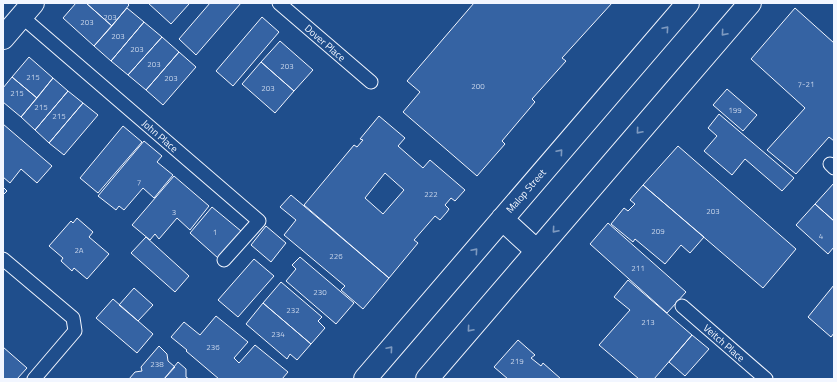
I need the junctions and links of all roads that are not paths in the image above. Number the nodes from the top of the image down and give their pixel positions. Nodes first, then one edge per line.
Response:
1 (279, 3) edge
2 (688, 3) edge
3 (750, 3) edge
4 (27, 10) edge
5 (3, 38) edge
6 (371, 82) dead end
7 (502, 219) junction
8 (537, 251) junction
9 (3, 259) edge
10 (224, 260) dead end
11 (682, 306) dead end
12 (34, 379) edge
13 (365, 379) edge
14 (427, 379) edge
15 (766, 379) edge

1 - 6 lane, Dover Place
7 -> 2 street, Malop Street
3 -> 8 street
4 - 5 street
4 - 10 lane, John Place
7 - 8 street
13 -> 7 street, Malop Street
8 -> 14 street
9 - 12 lane
11 - 15 lane, Veitch Place

